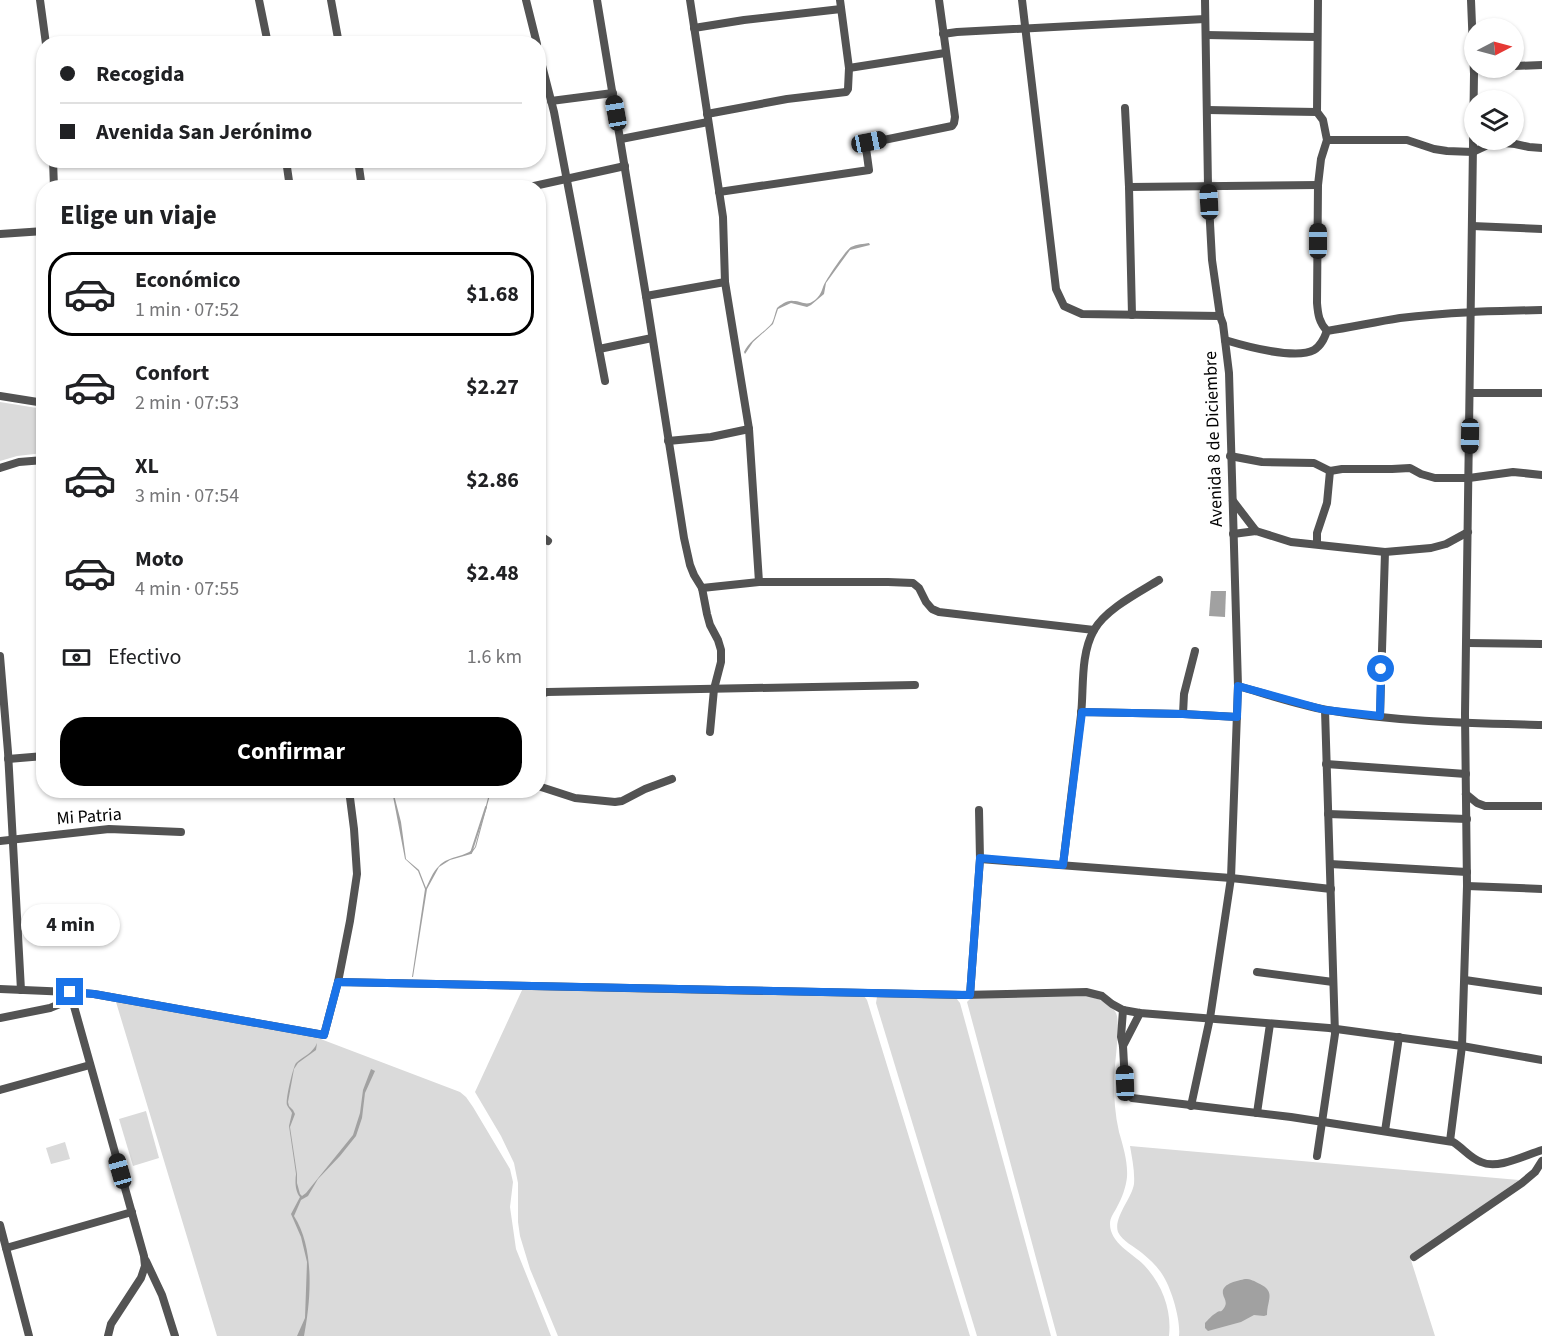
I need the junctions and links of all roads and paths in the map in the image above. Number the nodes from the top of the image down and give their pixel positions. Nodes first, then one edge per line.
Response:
1 (40, 0) edge
2 (259, 0) edge
3 (331, 0) edge
4 (526, 0) edge
5 (597, 0) edge
6 (690, 0) edge
7 (939, 0) edge
8 (1022, 0) edge
9 (1205, 0) edge
10 (1318, 0) edge
11 (1471, 0) edge
12 (841, 4) edge
13 (1472, 18) edge
14 (1205, 19) junction
15 (694, 28) junction
16 (1025, 28) junction
17 (943, 34) junction
18 (1206, 35) junction
19 (45, 36) edge
20 (266, 36) edge
21 (338, 36) edge
22 (535, 36) edge
23 (1317, 37) junction
24 (945, 53) junction
25 (1542, 65) edge
26 (1524, 66) edge
27 (849, 68) junction
28 (1474, 78) edge
29 (546, 81) edge
30 (613, 93) junction
31 (551, 101) junction
32 (1125, 108) dead end
33 (1208, 110) junction
34 (1317, 112) junction
35 (708, 118) junction
36 (621, 139) junction
37 (1327, 140) junction
38 (1542, 148) edge
39 (1473, 152) junction
40 (625, 166) junction
41 (567, 180) junction
42 (546, 184) edge
43 (1318, 185) junction
44 (1208, 186) junction
45 (1129, 187) junction
46 (719, 192) junction
47 (1472, 226) junction
48 (1542, 229) edge
49 (36, 232) edge
50 (0, 234) edge
51 (725, 282) junction
52 (646, 296) junction
53 (1542, 310) edge
54 (1471, 311) junction
55 (1132, 315) junction
56 (1220, 316) junction
57 (1327, 332) junction
58 (652, 338) junction
59 (1225, 340) junction
60 (599, 349) junction
61 (605, 381) dead end
62 (1470, 393) junction
63 (1542, 393) edge
64 (0, 396) edge
65 (36, 402) edge
66 (749, 429) junction
67 (668, 441) junction
68 (1230, 456) junction
69 (36, 461) edge
70 (0, 468) edge
71 (1330, 471) junction
72 (1542, 475) edge
73 (1469, 478) junction
74 (1232, 501) junction
75 (1256, 531) junction
76 (1468, 532) junction
77 (1233, 534) junction
78 (1317, 543) junction
79 (1386, 552) junction
80 (1158, 580) dead end
81 (759, 582) junction
82 (702, 588) junction
83 (1094, 630) junction
84 (1467, 643) junction
85 (1542, 644) edge
86 (1195, 651) dead end
87 (0, 657) edge
88 (915, 685) dead end
89 (1238, 686) junction
90 (714, 688) junction
91 (546, 692) edge
92 (1325, 710) junction
93 (1082, 712) junction
94 (1183, 714) junction
95 (1380, 716) junction
96 (1237, 717) junction
97 (1466, 723) junction
98 (1542, 725) edge
99 (710, 732) dead end
100 (36, 757) edge
101 (8, 759) junction
102 (1326, 764) junction
103 (1466, 774) junction
104 (672, 779) dead end
105 (546, 789) edge
106 (1466, 794) junction
107 (350, 798) edge
108 (1542, 806) edge
109 (979, 810) dead end
110 (1328, 814) junction
111 (1467, 819) junction
112 (181, 832) dead end
113 (13, 840) junction
114 (0, 841) edge
115 (980, 858) junction
116 (1330, 864) junction
117 (1063, 865) junction
118 (1467, 872) junction
119 (1231, 878) junction
120 (1467, 886) junction
121 (1331, 889) junction
122 (1542, 889) edge
123 (1257, 972) dead end
124 (1465, 980) junction
125 (338, 982) junction
126 (1333, 982) junction
127 (0, 989) edge
128 (21, 990) junction
129 (1542, 991) edge
130 (71, 995) junction
131 (970, 995) junction
132 (1123, 1010) junction
133 (1140, 1013) junction
134 (0, 1018) edge
135 (1210, 1018) junction
136 (1270, 1024) junction
137 (1335, 1029) junction
138 (1399, 1037) junction
139 (1123, 1046) junction
140 (1462, 1046) junction
141 (1542, 1060) edge
142 (90, 1065) junction
143 (0, 1090) edge
144 (1191, 1106) junction
145 (1257, 1113) junction
146 (1322, 1122) junction
147 (1385, 1131) junction
148 (1450, 1141) junction
149 (1542, 1150) edge
150 (1317, 1156) dead end
151 (1542, 1161) edge
152 (1538, 1173) edge
153 (132, 1212) junction
154 (0, 1225) edge
155 (6, 1248) junction
156 (144, 1256) junction
157 (1414, 1257) dead end
158 (29, 1336) edge
159 (108, 1336) edge
160 (175, 1336) edge

1 - 19 street
2 - 20 street
3 - 21 street
4 - 22 street
5 - 30 street
6 - 15 street
7 - 17 street
8 - 16 street
9 - 14 street, Avenida 8 de Diciembre
10 - 23 street
11 - 13 street
12 - 15 street
12 - 27 street
14 - 16 street
14 - 18 street, Avenida 8 de Diciembre
15 - 35 street
16 - 17 street
16 - 55 street
17 - 24 street
18 - 23 street
18 - 33 street, Avenida 8 de Diciembre
23 - 34 street
24 - 27 street
24 - 46 street
25 - 26 street
27 - 35 street
28 - 39 street
29 - 31 street
30 - 31 street
30 - 36 street
31 - 41 street
32 - 45 street
33 - 34 street
33 - 44 street, Avenida 8 de Diciembre
34 - 37 street
35 - 36 street
35 - 46 street
36 - 40 street
37 - 39 street
37 - 43 street
38 - 39 street
39 - 47 street
40 - 41 street
40 - 52 street
41 - 42 street
41 - 60 street
43 - 44 street
43 - 57 street
44 - 45 street
44 - 56 street, Avenida 8 de Diciembre
45 - 55 street
46 - 51 street
47 - 48 street
47 - 54 street
49 - 50 street
51 - 52 street
51 - 66 street
52 - 58 street
53 - 54 street
54 - 57 street
54 - 62 street
55 - 56 street
56 - 59 street, Avenida 8 de Diciembre
57 - 59 street
58 - 60 street
58 - 67 street
59 - 68 street, Avenida 8 de Diciembre
60 - 61 street
62 - 63 street
62 - 73 street
64 - 65 street
66 - 67 street
66 - 81 street
67 - 82 street
68 - 71 street
68 - 74 street, Avenida 8 de Diciembre
69 - 70 street
71 - 73 street
71 - 78 street
72 - 73 street
73 - 76 street
74 - 75 street
74 - 77 street, Avenida 8 de Diciembre
75 - 77 street
75 - 78 street
76 - 79 street
76 - 84 street
77 - 89 street, Avenida 8 de Diciembre
78 - 79 street
79 - 95 street
80 - 83 street
81 - 82 street
81 - 83 street
82 - 90 street
83 - 93 street
84 - 85 street
84 - 97 street
86 - 94 street
87 - 101 street
88 - 90 street
89 - 92 street
89 - 96 street, Avenida 8 de Diciembre
90 - 91 street
90 - 99 street
92 - 95 street
92 - 102 street
93 - 94 street
93 - 117 street
94 - 96 street
95 - 97 street
96 - 119 street, Avenida 8 de Diciembre
97 - 98 street
97 - 103 street
100 - 101 street
101 - 113 street
102 - 103 street
102 - 110 street
103 - 106 street
104 - 105 street
106 - 108 street
106 - 111 street
107 - 125 street
109 - 115 street
110 - 111 street
110 - 116 street
111 - 118 street
112 - 113 street, Mi Patria
113 - 114 street, Mi Patria
113 - 128 street
115 - 117 street
115 - 131 street
116 - 118 street
116 - 121 street
117 - 119 street
118 - 120 street
119 - 121 street
119 - 135 street, Avenida 8 de Diciembre
120 - 122 street
120 - 124 street
121 - 126 street
123 - 126 street
124 - 129 street
124 - 140 street
125 - 130 street
125 - 131 street
126 - 137 street
127 - 128 street
128 - 130 street
130 - 134 street
130 - 142 street
131 - 132 street
132 - 133 street
132 - 139 street
133 - 135 street
133 - 139 street
135 - 136 street
135 - 144 street, Avenida 8 de Diciembre
136 - 137 street
136 - 145 street
137 - 138 street
137 - 146 street
138 - 140 street
138 - 147 street
139 - 144 street
140 - 141 street
140 - 148 street
142 - 143 street
142 - 153 street
144 - 145 street
145 - 146 street
146 - 147 street
146 - 150 street
147 - 148 street
148 - 149 street
151 - 152 street
152 - 157 street
153 - 155 street
153 - 156 street
154 - 155 street
155 - 158 street
156 - 159 street
156 - 160 street

